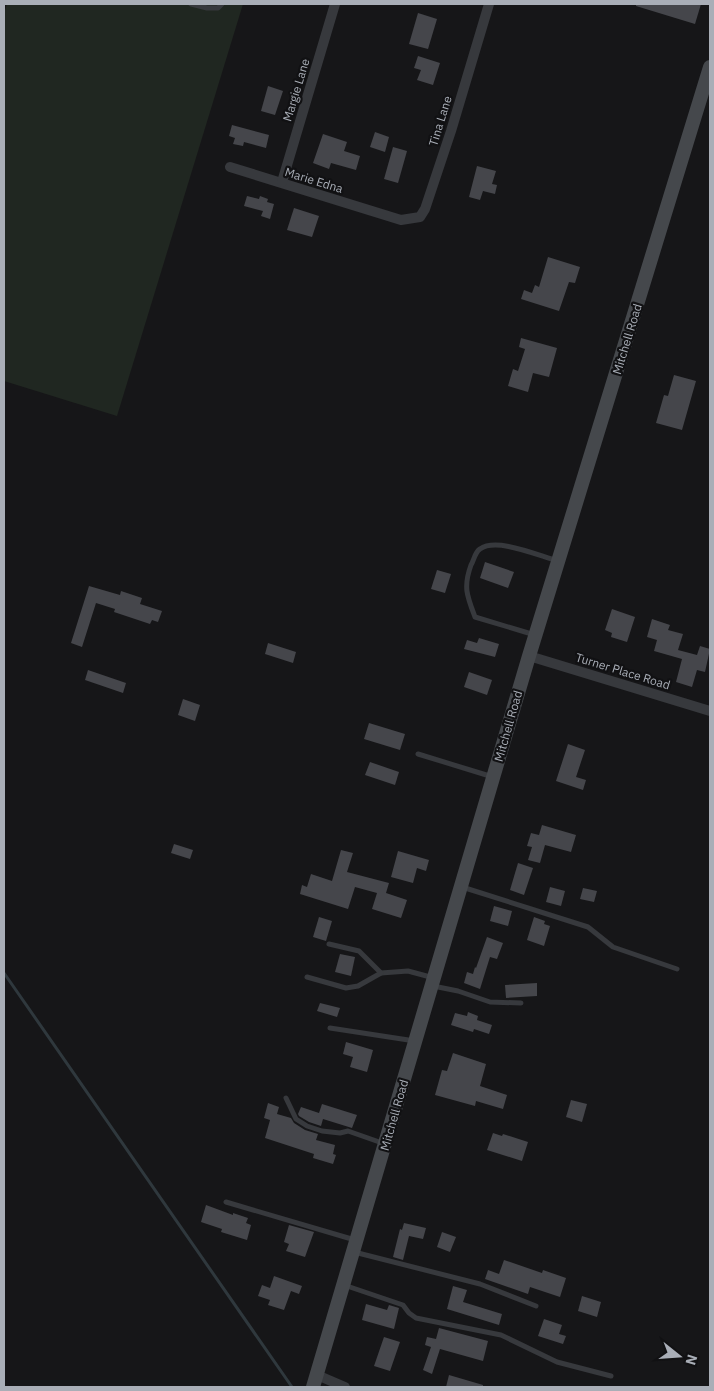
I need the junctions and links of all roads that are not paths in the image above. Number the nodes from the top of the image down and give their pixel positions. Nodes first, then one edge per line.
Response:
1 (191, 4) edge
2 (222, 4) edge
3 (335, 4) edge
4 (489, 4) edge
5 (710, 67) edge
6 (230, 167) dead end
7 (282, 182) junction
8 (391, 217) joint
9 (558, 561) junction
10 (536, 635) junction
11 (529, 656) junction
12 (710, 711) edge
13 (418, 754) dead end
14 (493, 778) junction
15 (461, 887) junction
16 (329, 944) dead end
17 (677, 970) dead end
18 (381, 973) junction
19 (307, 977) dead end
20 (433, 982) junction
21 (521, 1003) dead end
22 (330, 1028) dead end
23 (416, 1041) junction
24 (286, 1098) dead end
25 (386, 1144) junction
26 (226, 1202) dead end
27 (355, 1246) junction
28 (344, 1285) junction
29 (536, 1306) dead end
30 (611, 1376) dead end
31 (315, 1383) edge
32 (345, 1387) edge

1 - 2 lane
3 - 7 street, Margie Lane
4 - 8 street, Tina Lane
5 - 9 street, Mitchell Road
6 - 7 street, Marie Edna
7 - 8 street, Marie Edna
9 - 10 street, Mitchell Road
9 - 10 lane
10 - 11 street, Mitchell Road
11 - 12 street, Turner Place Road
11 - 14 street, Mitchell Road
13 - 14 lane
14 - 15 street, Mitchell Road
15 - 17 lane
15 - 20 street, Mitchell Road
16 - 18 lane
18 - 19 lane
18 - 20 lane
20 - 21 lane
20 - 23 street, Mitchell Road
22 - 23 lane
23 - 25 street, Mitchell Road
24 - 25 lane
25 - 27 street, Mitchell Road
26 - 27 lane
27 - 28 street, Mitchell Road
27 - 29 lane
28 - 30 lane
28 - 31 street, Mitchell Road
31 - 32 street

